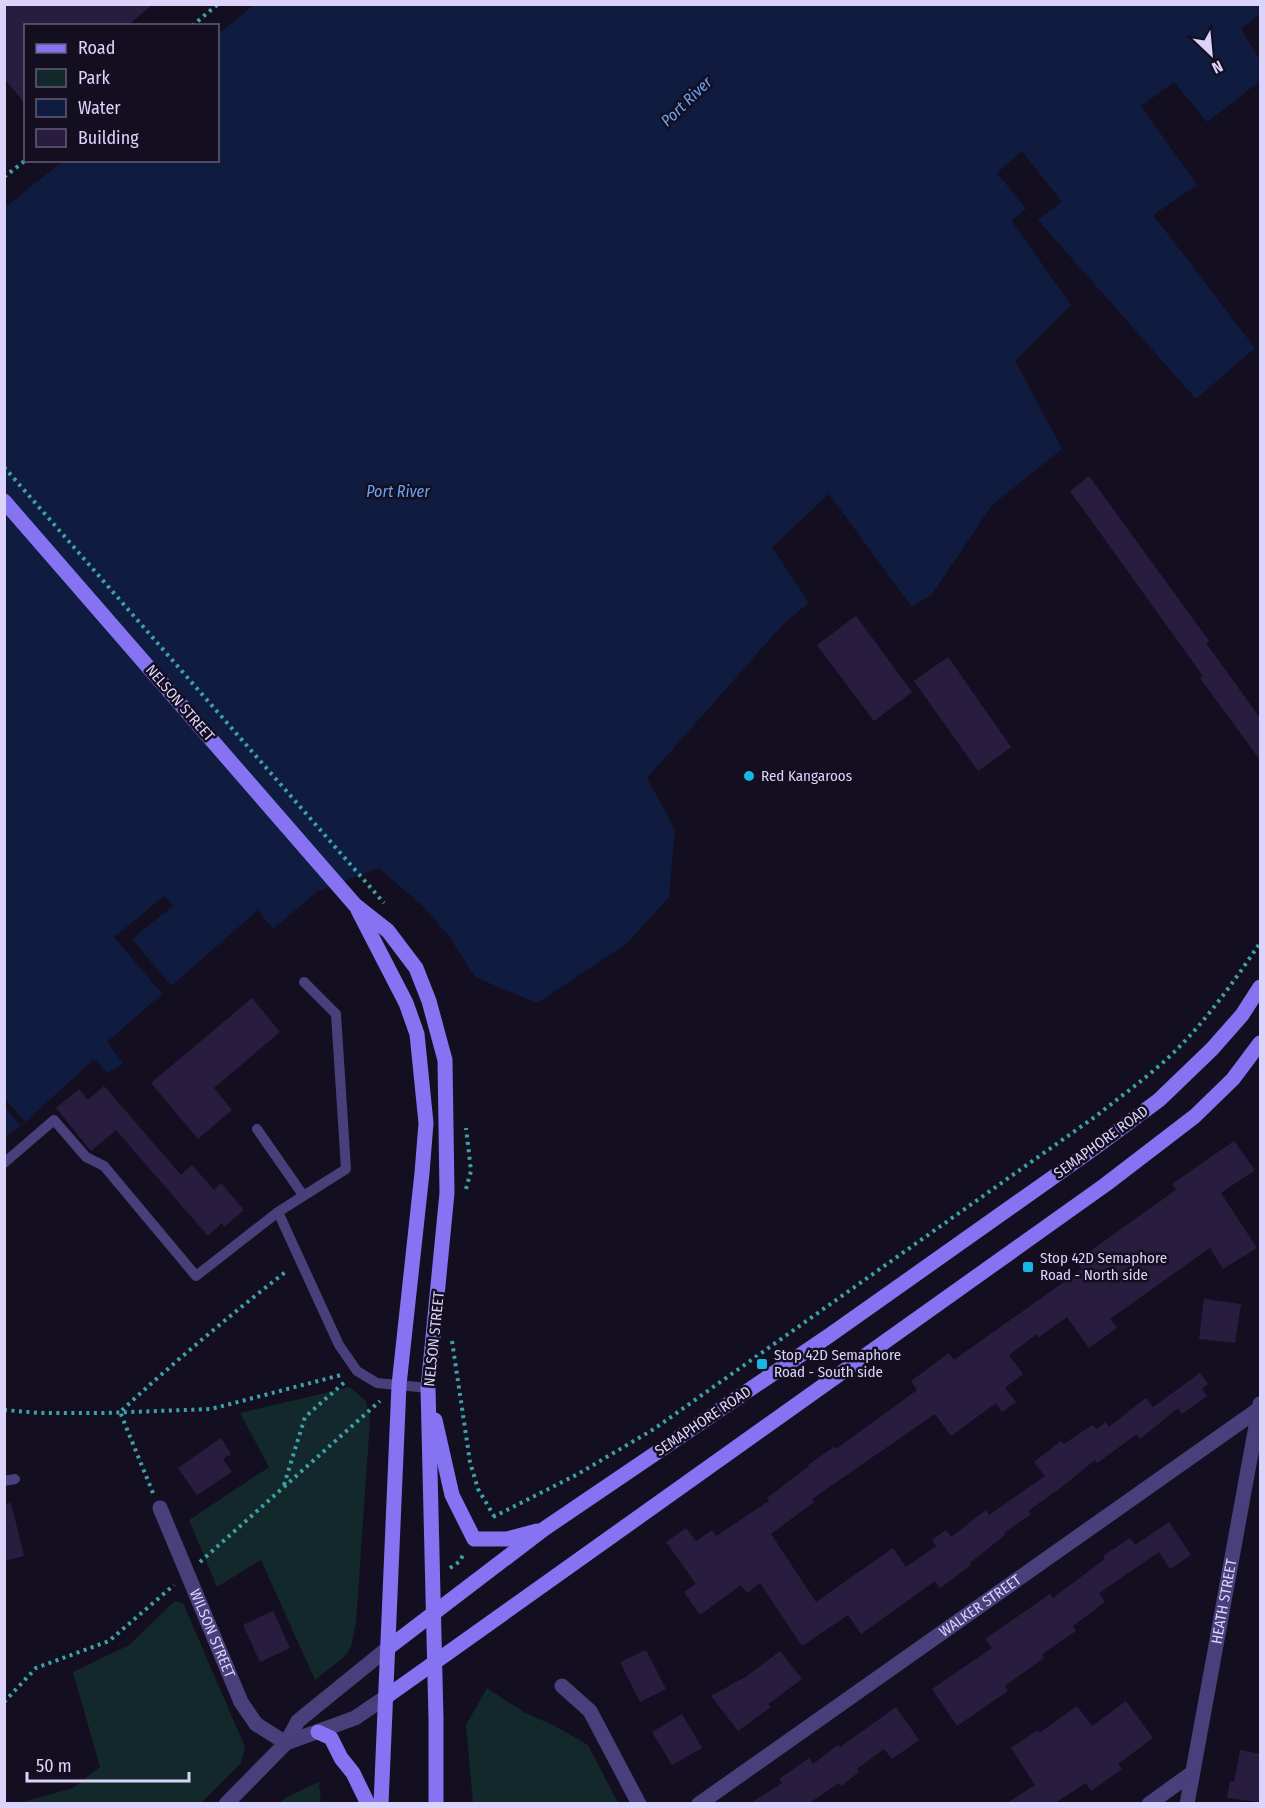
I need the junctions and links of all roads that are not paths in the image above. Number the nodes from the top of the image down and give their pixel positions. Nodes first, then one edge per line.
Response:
1 (4, 501) edge
2 (355, 905) junction
3 (304, 982) dead end
4 (1260, 987) edge
5 (1260, 1043) edge
6 (257, 1129) dead end
7 (4, 1163) edge
8 (303, 1196) junction
9 (278, 1212) junction
10 (399, 1385) junction
11 (428, 1388) junction
12 (1260, 1405) edge
13 (160, 1508) road end
14 (544, 1529) junction
15 (434, 1613) junction
16 (388, 1648) junction
17 (435, 1662) junction
18 (562, 1686) dead end
19 (386, 1697) junction
20 (318, 1732) junction
21 (286, 1743) junction
22 (1192, 1773) junction
23 (226, 1803) edge
24 (368, 1803) edge
25 (381, 1803) edge
26 (436, 1803) edge
27 (639, 1803) edge
28 (699, 1803) edge
29 (1149, 1803) edge
30 (1187, 1803) edge

1 - 2 main road, NELSON STREET
2 - 10 main road, NELSON STREET
2 - 11 main road, NELSON STREET
3 - 8 lane
4 - 14 main road, SEMAPHORE ROAD
5 - 17 main road, SEMAPHORE ROAD
6 - 8 lane
7 - 9 lane
8 - 9 lane
9 - 10 lane
10 - 11 lane
10 - 16 main road, NELSON STREET
11 - 14 main road
11 - 15 main road, NELSON STREET
12 - 22 street, HEATH STREET
12 - 28 street, WALKER STREET
13 - 21 street, WILSON STREET
14 - 15 main road, SEMAPHORE ROAD
15 - 16 main road, SEMAPHORE ROAD
15 - 17 main road, NELSON STREET
16 - 19 main road, NELSON STREET
16 - 21 street, SEMAPHORE ROAD
17 - 19 main road, SEMAPHORE ROAD
17 - 26 main road, NELSON STREET
18 - 27 street
19 - 20 street, SEMAPHORE ROAD
19 - 25 main road, NELSON STREET
20 - 21 street, SEMAPHORE ROAD
20 - 24 main road
21 - 23 street, SEMAPHORE ROAD
22 - 29 street
22 - 30 street, HEATH STREET

